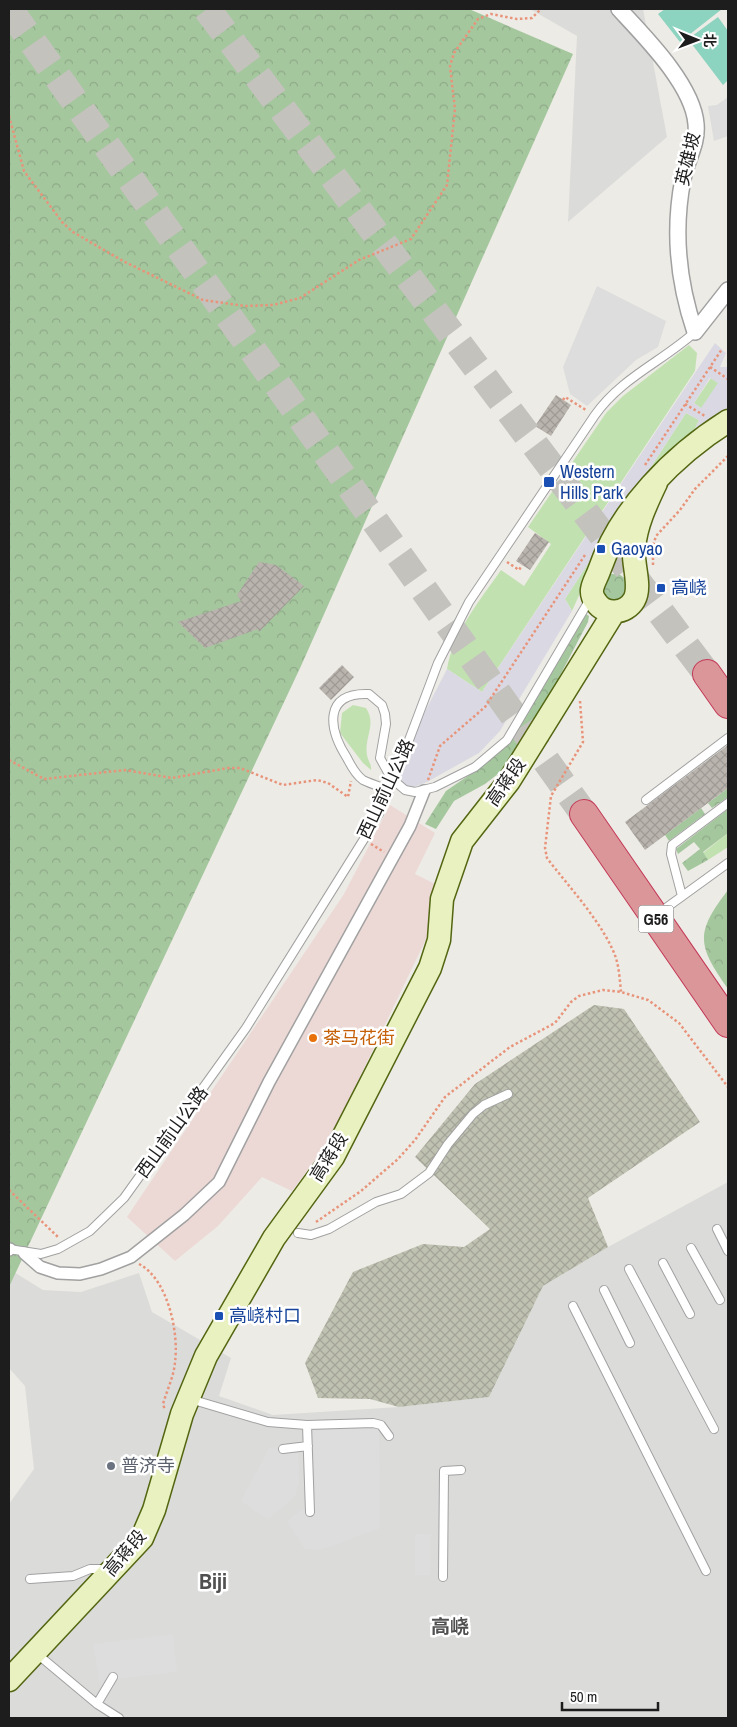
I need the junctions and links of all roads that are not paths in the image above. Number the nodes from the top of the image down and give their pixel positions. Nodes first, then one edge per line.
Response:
1 (619, 9) edge
2 (728, 290) edge
3 (695, 332) junction
4 (719, 420) edge
5 (649, 476) junction
6 (643, 574) junction
7 (595, 584) junction
8 (614, 612) junction
9 (707, 674) tunnel mouth
10 (728, 704) edge
11 (728, 738) edge
12 (389, 788) junction
13 (424, 791) junction
14 (646, 800) dead end
15 (728, 803) edge
16 (584, 814) tunnel mouth
17 (728, 863) edge
18 (682, 896) junction
19 (654, 916) junction
20 (728, 1023) edge
21 (508, 1094) dead end
22 (717, 1230) dead end
23 (298, 1234) road end
24 (691, 1248) dead end
25 (9, 1249) edge
26 (728, 1251) edge
27 (24, 1253) junction
28 (663, 1263) dead end
29 (629, 1269) dead end
30 (604, 1290) dead end
31 (720, 1300) dead end
32 (572, 1306) dead end
33 (690, 1314) dead end
34 (630, 1343) dead end
35 (188, 1398) junction
36 (307, 1425) junction
37 (714, 1429) dead end
38 (389, 1436) dead end
39 (308, 1446) junction
40 (283, 1449) dead end
41 (461, 1470) dead end
42 (310, 1512) dead end
43 (706, 1571) dead end
44 (108, 1574) junction
45 (443, 1576) dead end
46 (30, 1579) dead end
47 (35, 1652) junction
48 (112, 1677) dead end
49 (9, 1680) edge
50 (97, 1704) junction
51 (119, 1718) edge

1 - 3 street, 英雄坡
2 - 3 street
3 - 12 lane, 西山前山公路, bridge
4 - 5 main road
5 - 6 main road
5 - 7 main road
6 - 7 main road
6 - 8 main road
7 - 8 main road
7 - 13 lane
8 - 35 main road, 高蒋段
9 - 10 highway
11 - 14 lane
12 - 13 lane
12 - 27 lane, 西山前山公路
13 - 27 street
15 - 18 lane
16 - 19 highway, G56
17 - 18 lane
18 - 19 lane
19 - 20 highway, G56
21 - 23 lane
22 - 26 lane
24 - 31 lane
25 - 27 lane, 西山前山公路
28 - 33 lane
29 - 37 lane
30 - 34 lane
32 - 43 lane
35 - 36 lane
35 - 44 main road, 高蒋段
36 - 38 lane
36 - 39 lane
39 - 40 lane
39 - 42 lane
41 - 45 lane
44 - 46 lane
44 - 47 main road, 高蒋段
47 - 49 main road, 高蒋段
47 - 50 lane
48 - 50 lane
50 - 51 lane

